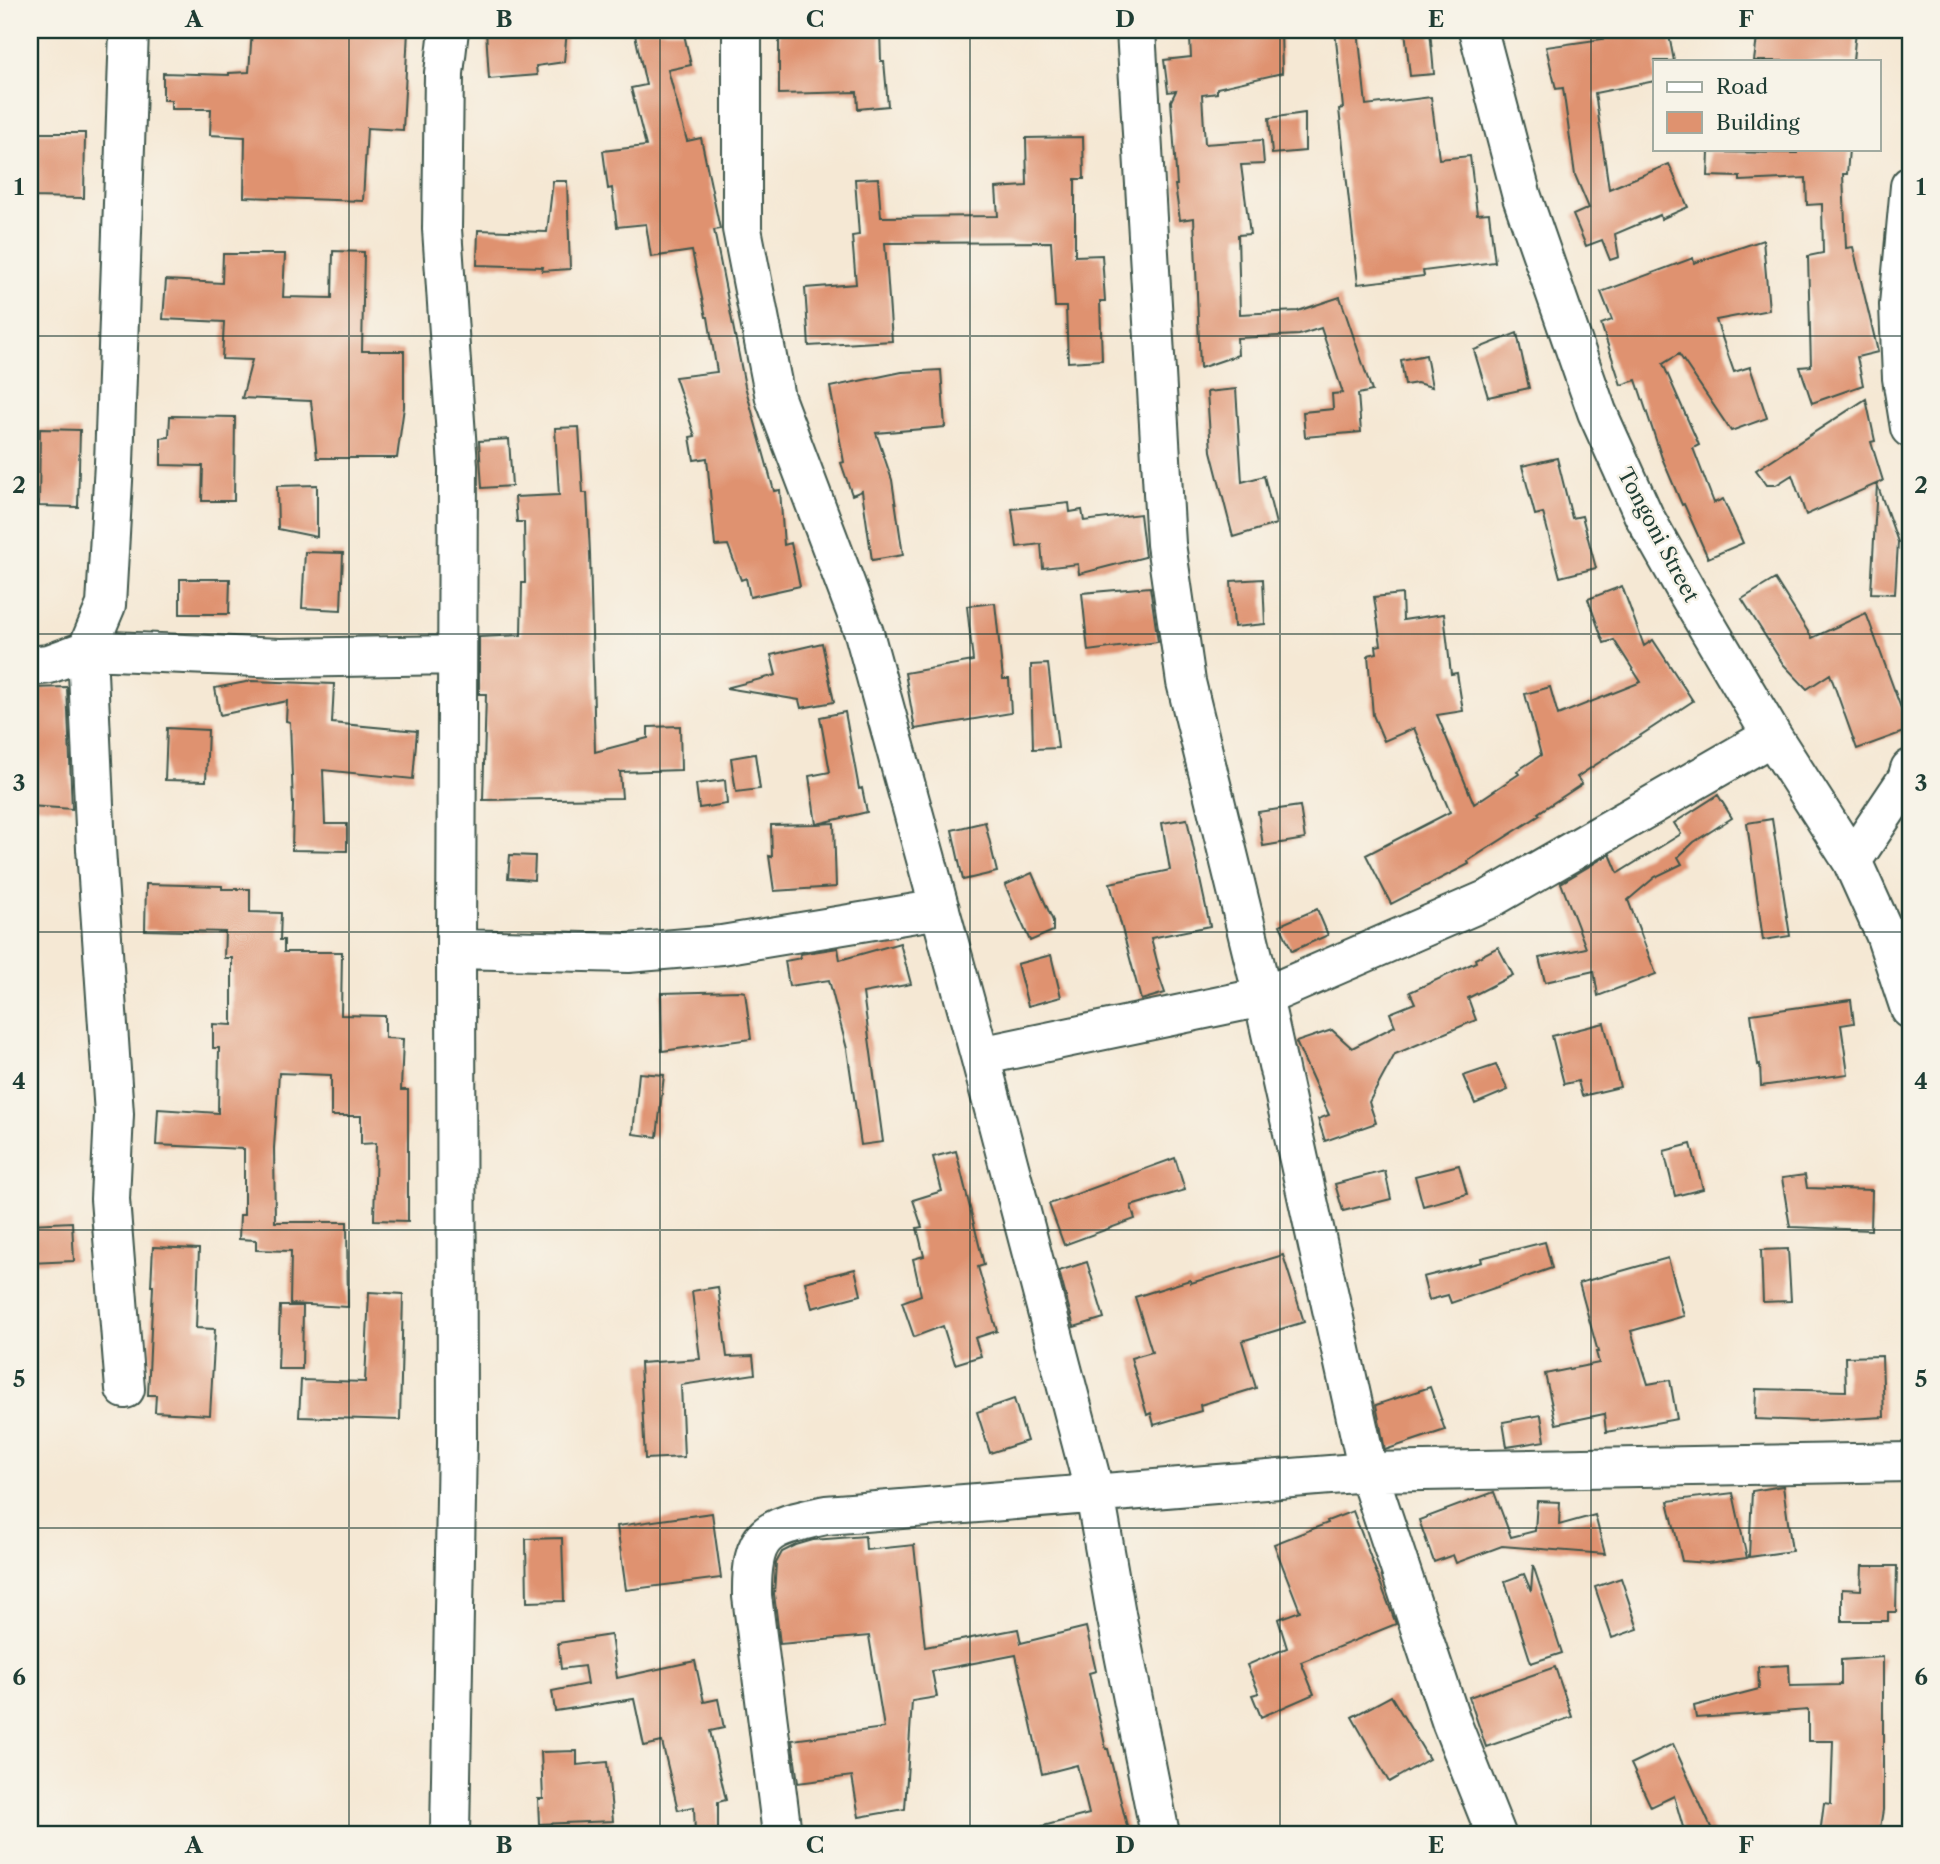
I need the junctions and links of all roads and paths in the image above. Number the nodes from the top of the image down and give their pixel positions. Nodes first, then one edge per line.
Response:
1 (129, 30) edge
2 (449, 30) edge
3 (742, 30) edge
4 (1136, 30) edge
5 (1478, 30) edge
6 (1910, 186) edge
7 (1910, 428) edge
8 (87, 650) junction
9 (456, 655) junction
10 (30, 666) edge
11 (1772, 736) junction
12 (1910, 769) edge
13 (1852, 862) junction
14 (940, 909) junction
15 (1898, 934) edge
16 (456, 949) junction
17 (1264, 997) junction
18 (1910, 1009) edge
19 (980, 1056) junction
20 (125, 1389) dead end
21 (1910, 1462) edge
22 (1368, 1472) junction
23 (1095, 1494) junction
24 (450, 1834) edge
25 (782, 1834) edge
26 (1160, 1834) edge
27 (1496, 1834) edge

1 - 8 street
2 - 9 street
3 - 14 street
4 - 17 street
5 - 11 street, Tongoni Street
6 - 7 street
8 - 9 street
8 - 10 street
8 - 20 street
9 - 16 street
11 - 13 street, Tongoni Street
11 - 17 street
12 - 13 street
13 - 15 street, Tongoni Street
14 - 16 street
14 - 19 street
15 - 18 street, Tongoni Street
16 - 24 street
17 - 19 street
17 - 22 street
19 - 23 street
21 - 22 street
22 - 23 street
22 - 27 street
23 - 25 street
23 - 26 street

